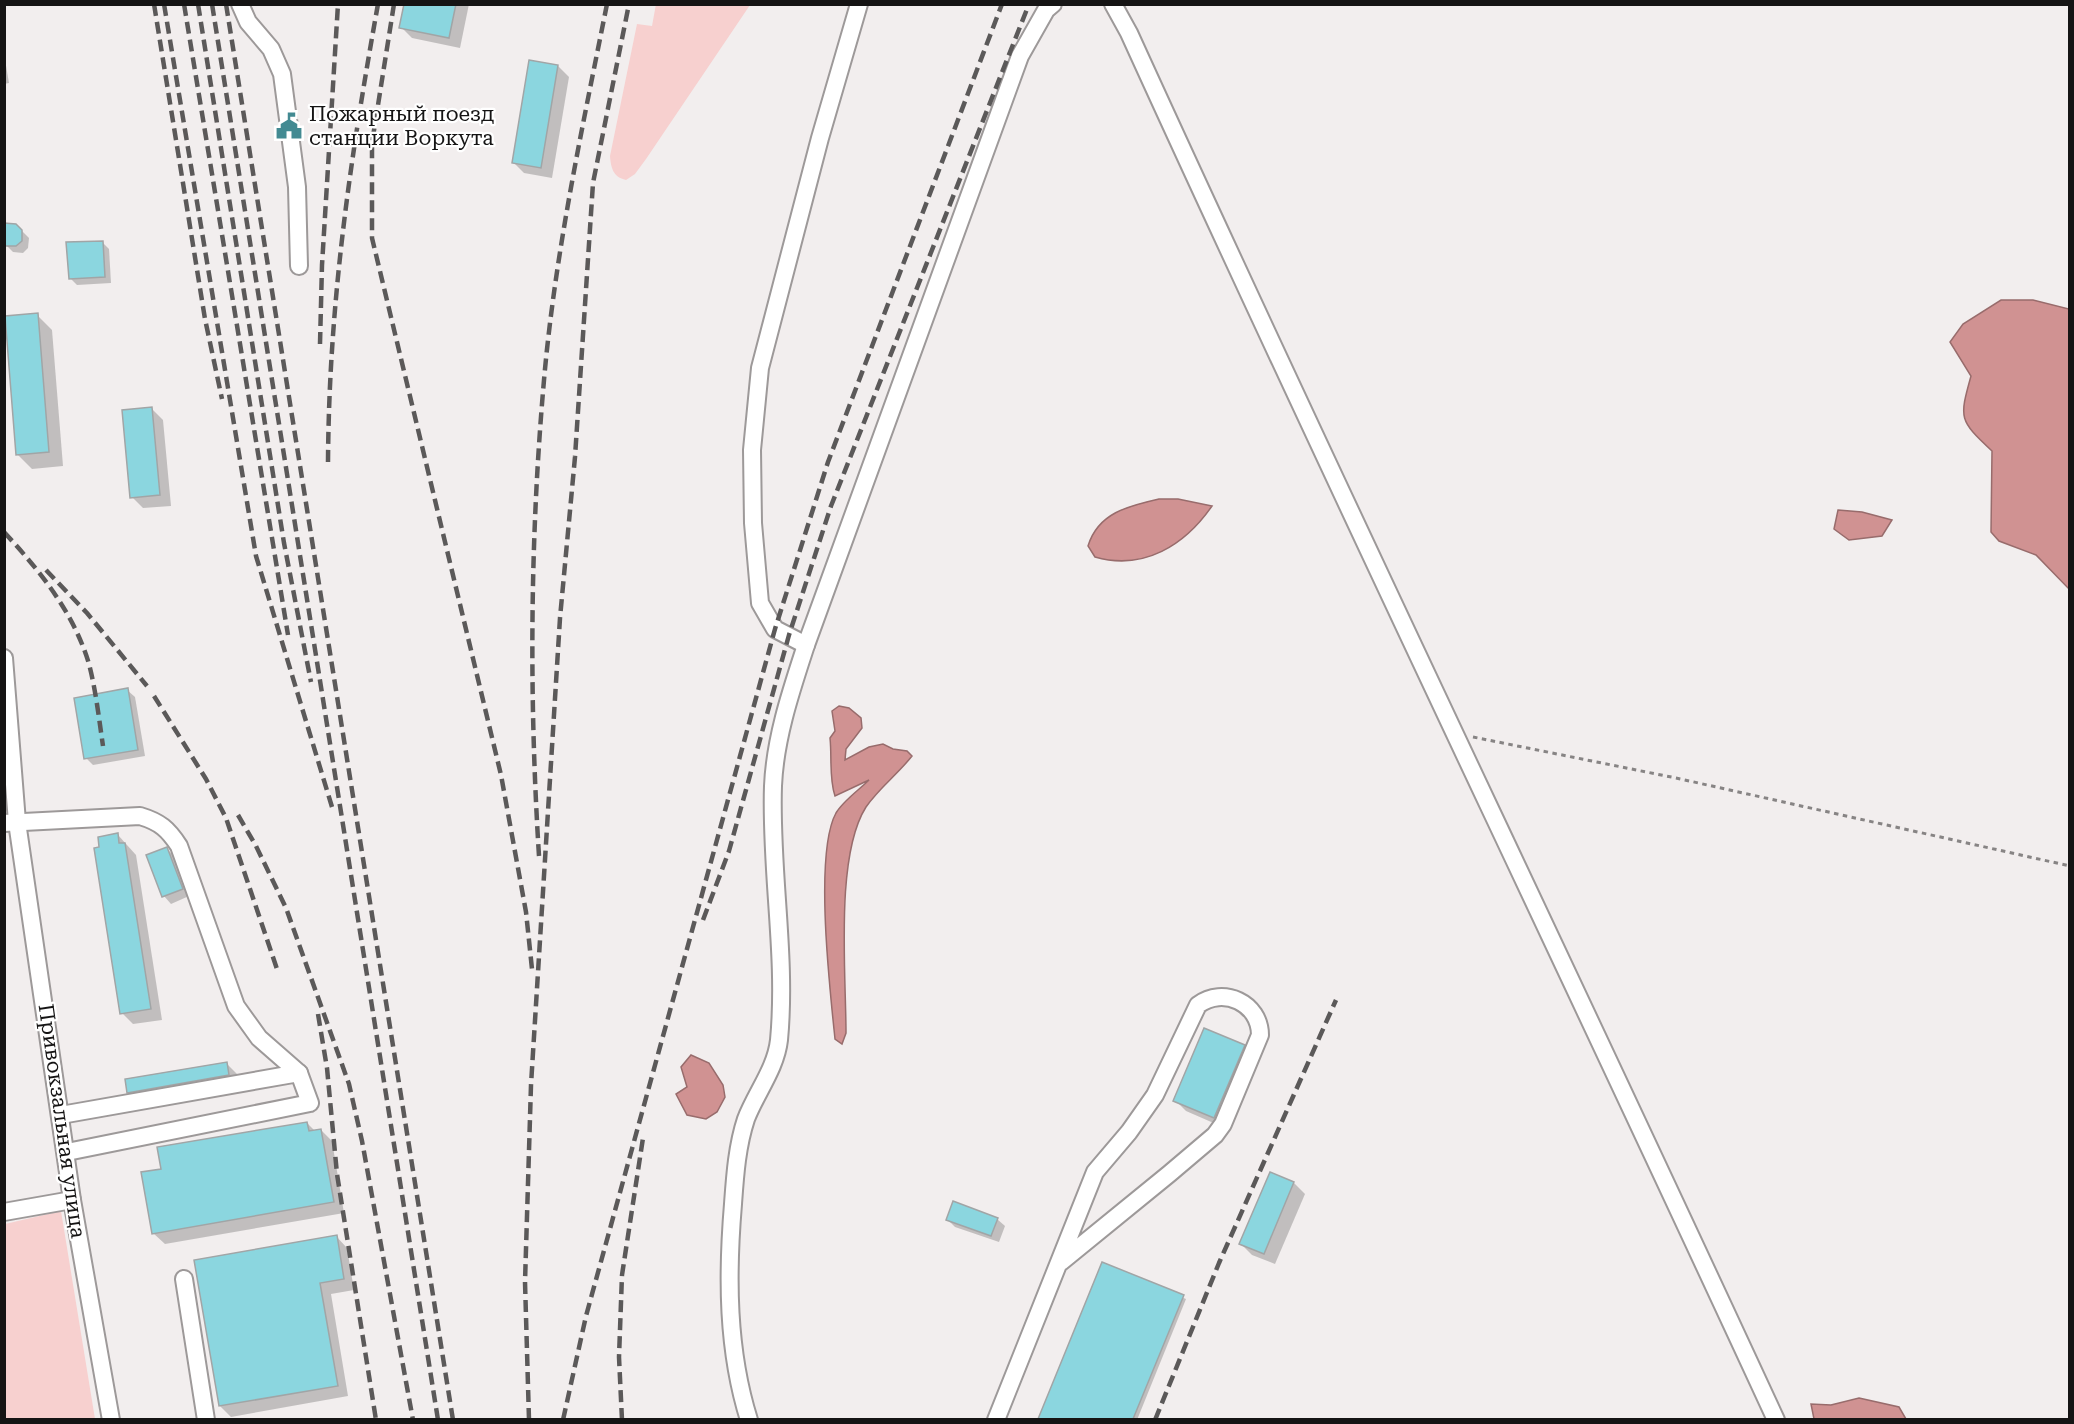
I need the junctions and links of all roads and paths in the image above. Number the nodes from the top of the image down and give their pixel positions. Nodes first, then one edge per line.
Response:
1 (240, 4) edge
2 (859, 4) edge
3 (1053, 4) edge
4 (1113, 4) edge
5 (299, 266) dead end
6 (806, 645) junction
7 (4, 658) edge
8 (1455, 733) junction
9 (11, 822) edge
10 (2070, 866) edge
11 (299, 1073) junction
12 (61, 1115) junction
13 (67, 1152) junction
14 (72, 1200) junction
15 (4, 1212) edge
16 (1061, 1262) junction
17 (183, 1279) dead end
18 (111, 1419) edge
19 (206, 1419) edge
20 (749, 1419) edge
21 (996, 1419) edge
22 (1776, 1419) edge

1 - 5 street
2 - 6 street
3 - 6 street
4 - 8 street
6 - 20 street
7 - 9 street, Привокзальная улица
8 - 10 path
8 - 22 street
9 - 11 street
9 - 12 street, Привокзальная улица
11 - 12 street
11 - 13 street
12 - 13 street, Привокзальная улица
13 - 14 street, Привокзальная улица
14 - 15 street
14 - 18 street, Привокзальная улица
16 - 16 street
16 - 21 street
17 - 19 street

